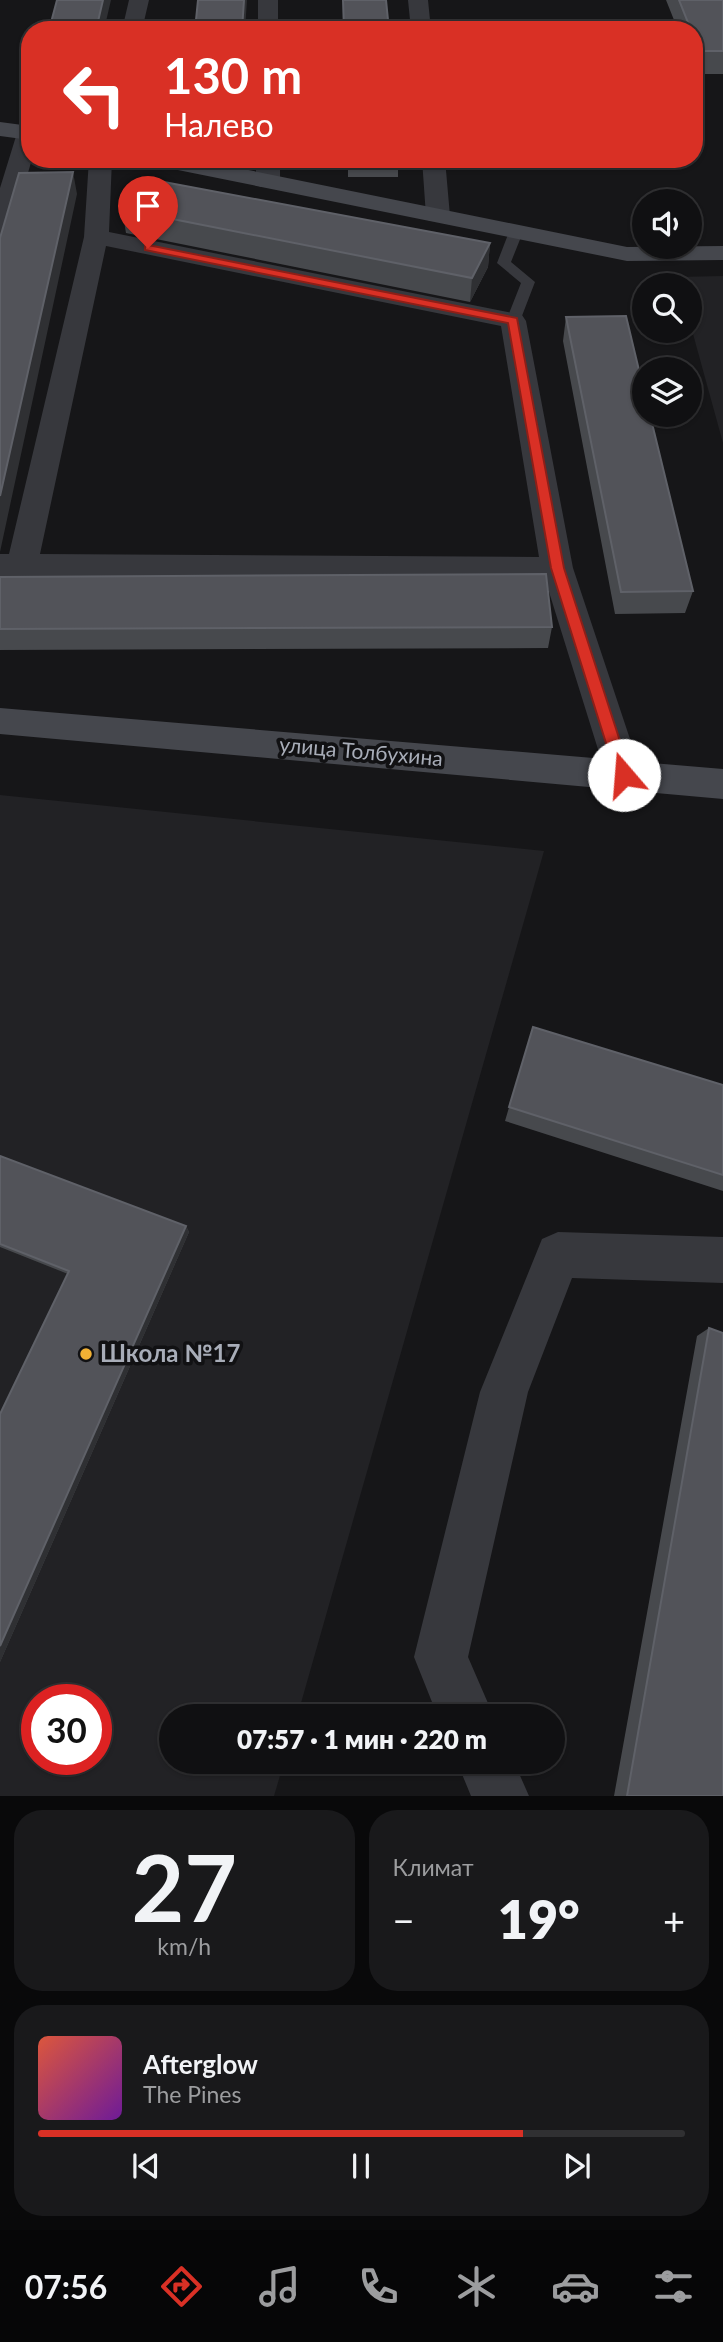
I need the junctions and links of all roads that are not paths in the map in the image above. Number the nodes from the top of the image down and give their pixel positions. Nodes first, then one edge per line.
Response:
1 (139, 0) edge
2 (268, 0) edge
3 (418, 0) edge
4 (134, 21) edge
5 (268, 21) edge
6 (420, 21) edge
7 (0, 129) edge
8 (21, 132) edge
9 (21, 159) edge
10 (100, 168) edge
11 (248, 168) edge
12 (434, 168) edge
13 (268, 170) edge
14 (438, 216) junction
15 (0, 228) edge
16 (516, 232) junction
17 (96, 237) junction
18 (723, 253) edge
19 (513, 321) junction
20 (11, 566) edge
21 (557, 568) junction
22 (0, 721) edge
23 (624, 775) junction
24 (723, 784) edge
25 (723, 1260) edge
26 (461, 1704) edge
27 (490, 1774) edge
28 (500, 1796) edge

1 - 4 street
2 - 5 street
3 - 6 street
7 - 8 street
9 - 15 street
10 - 17 street
11 - 13 street
12 - 14 street
13 - 14 street
14 - 16 street
16 - 18 street
16 - 19 lane
17 - 19 street
17 - 20 street
19 - 21 street
20 - 21 street
21 - 23 street
22 - 23 street, улица Толбухина
23 - 24 street, улица Толбухина
25 - 26 street
27 - 28 street

